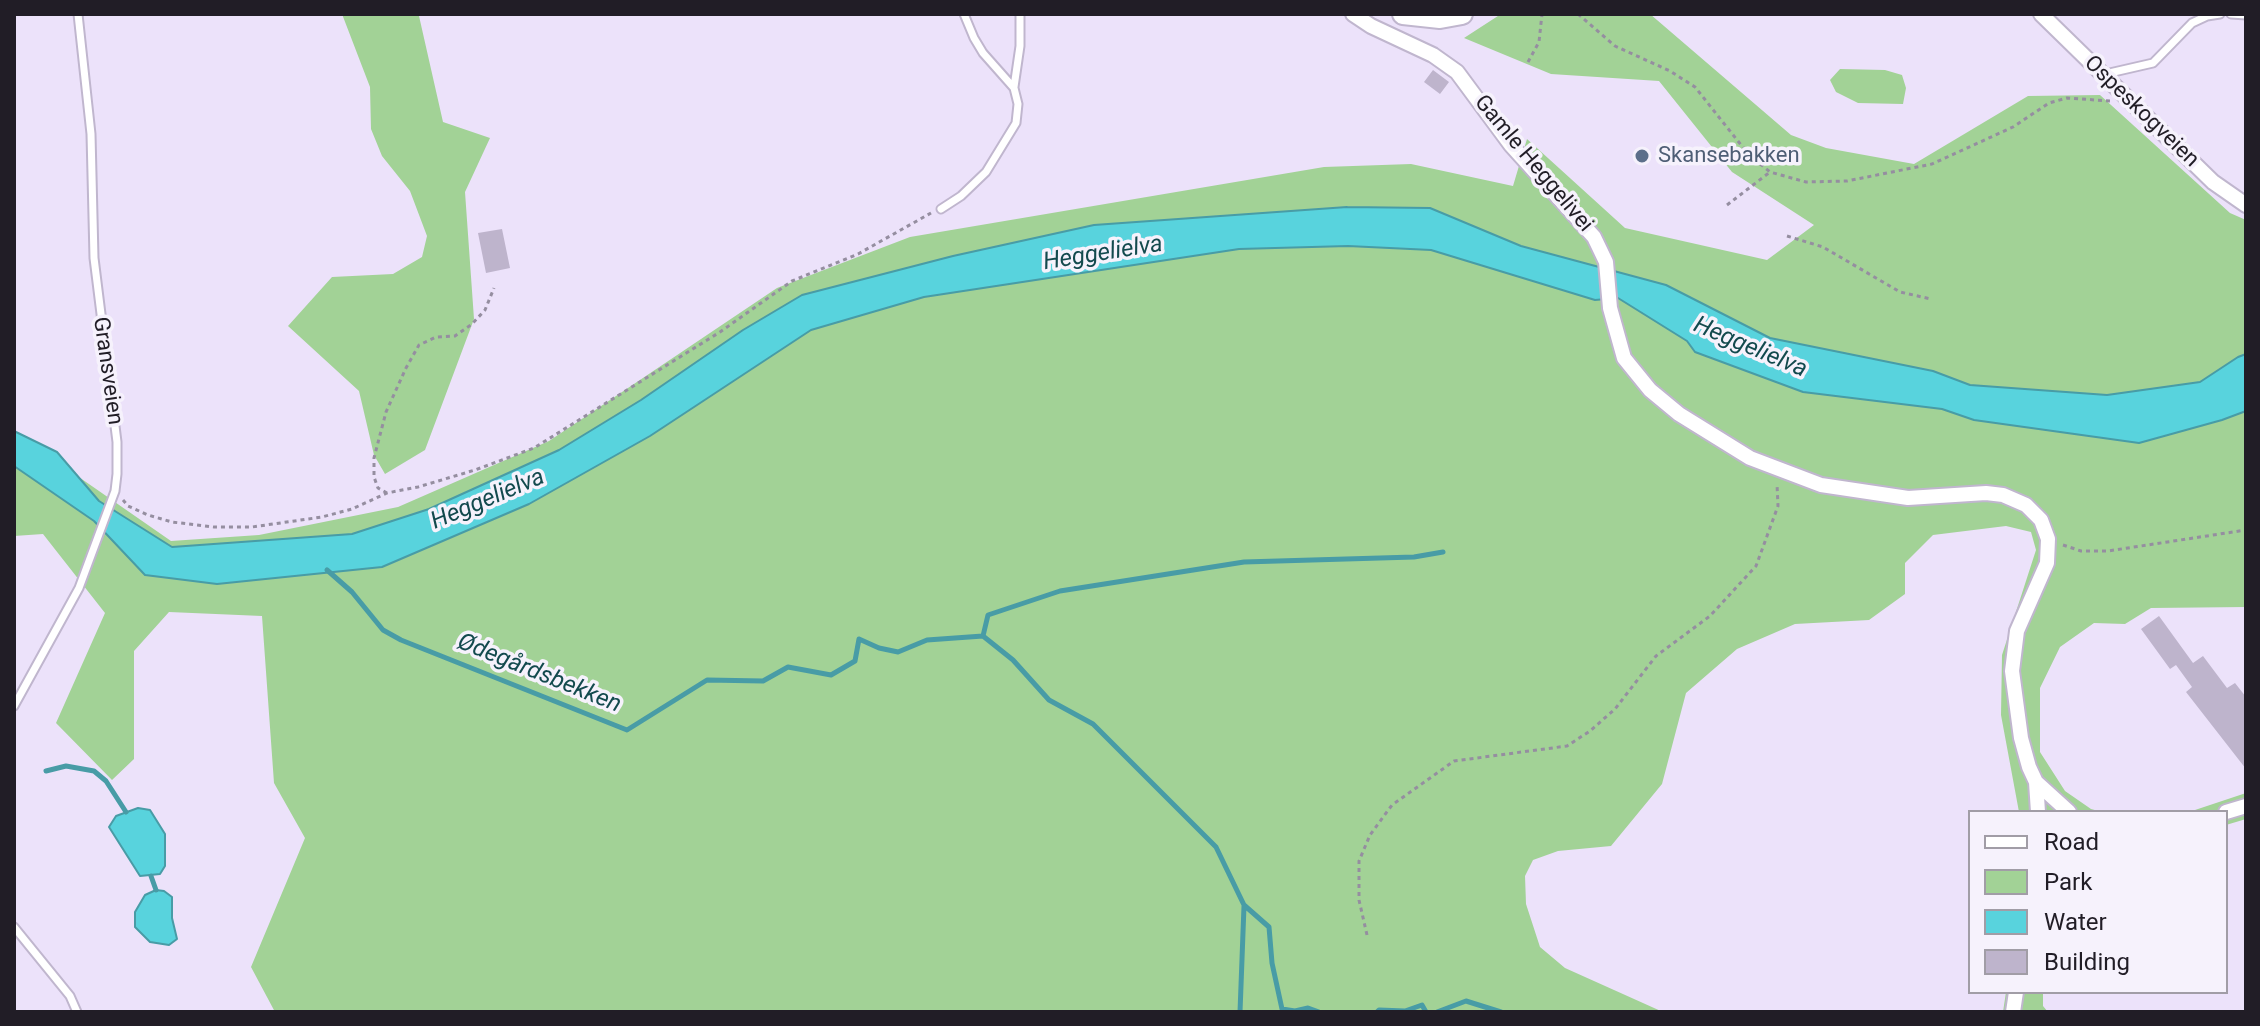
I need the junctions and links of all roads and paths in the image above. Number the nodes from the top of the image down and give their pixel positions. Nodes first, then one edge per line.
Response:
1 (78, 14) edge
2 (964, 14) edge
3 (1020, 14) edge
4 (1353, 14) edge
5 (1403, 14) edge
6 (1462, 14) edge
7 (1542, 14) edge
8 (1578, 14) edge
9 (2041, 14) edge
10 (2220, 14) edge
11 (2231, 14) edge
12 (2246, 15) edge
13 (1528, 62) dead end
14 (2105, 74) junction
15 (1014, 88) junction
16 (2133, 102) junction
17 (1770, 172) junction
18 (1727, 205) dead end
19 (2246, 205) edge
20 (941, 209) joint
21 (1787, 236) dead end
22 (494, 288) dead end
23 (1931, 299) dead end
24 (1776, 469) junction
25 (115, 491) junction
26 (387, 493) junction
27 (2246, 530) edge
28 (2048, 539) junction
29 (14, 706) edge
30 (2036, 782) junction
31 (2038, 810) edge
32 (2067, 810) edge
33 (14, 927) edge
34 (1367, 935) dead end
35 (77, 1012) edge

1 - 25 lane, Gransveien
2 - 15 lane
3 - 15 lane
4 - 24 street, Gamle Heggelivei
5 - 6 street
7 - 13 path
8 - 17 path
9 - 14 street, Ospeskogveien
10 - 14 lane
11 - 12 lane
14 - 16 street, Ospeskogveien
15 - 20 lane
16 - 17 path
16 - 19 street, Ospeskogveien
17 - 18 path
20 - 26 path
21 - 23 path
22 - 26 path
24 - 28 street, Gamle Heggelivei
24 - 34 path
25 - 26 path
25 - 29 lane, Gransveien
27 - 28 path
28 - 30 street
30 - 31 street
30 - 32 street
33 - 35 lane

